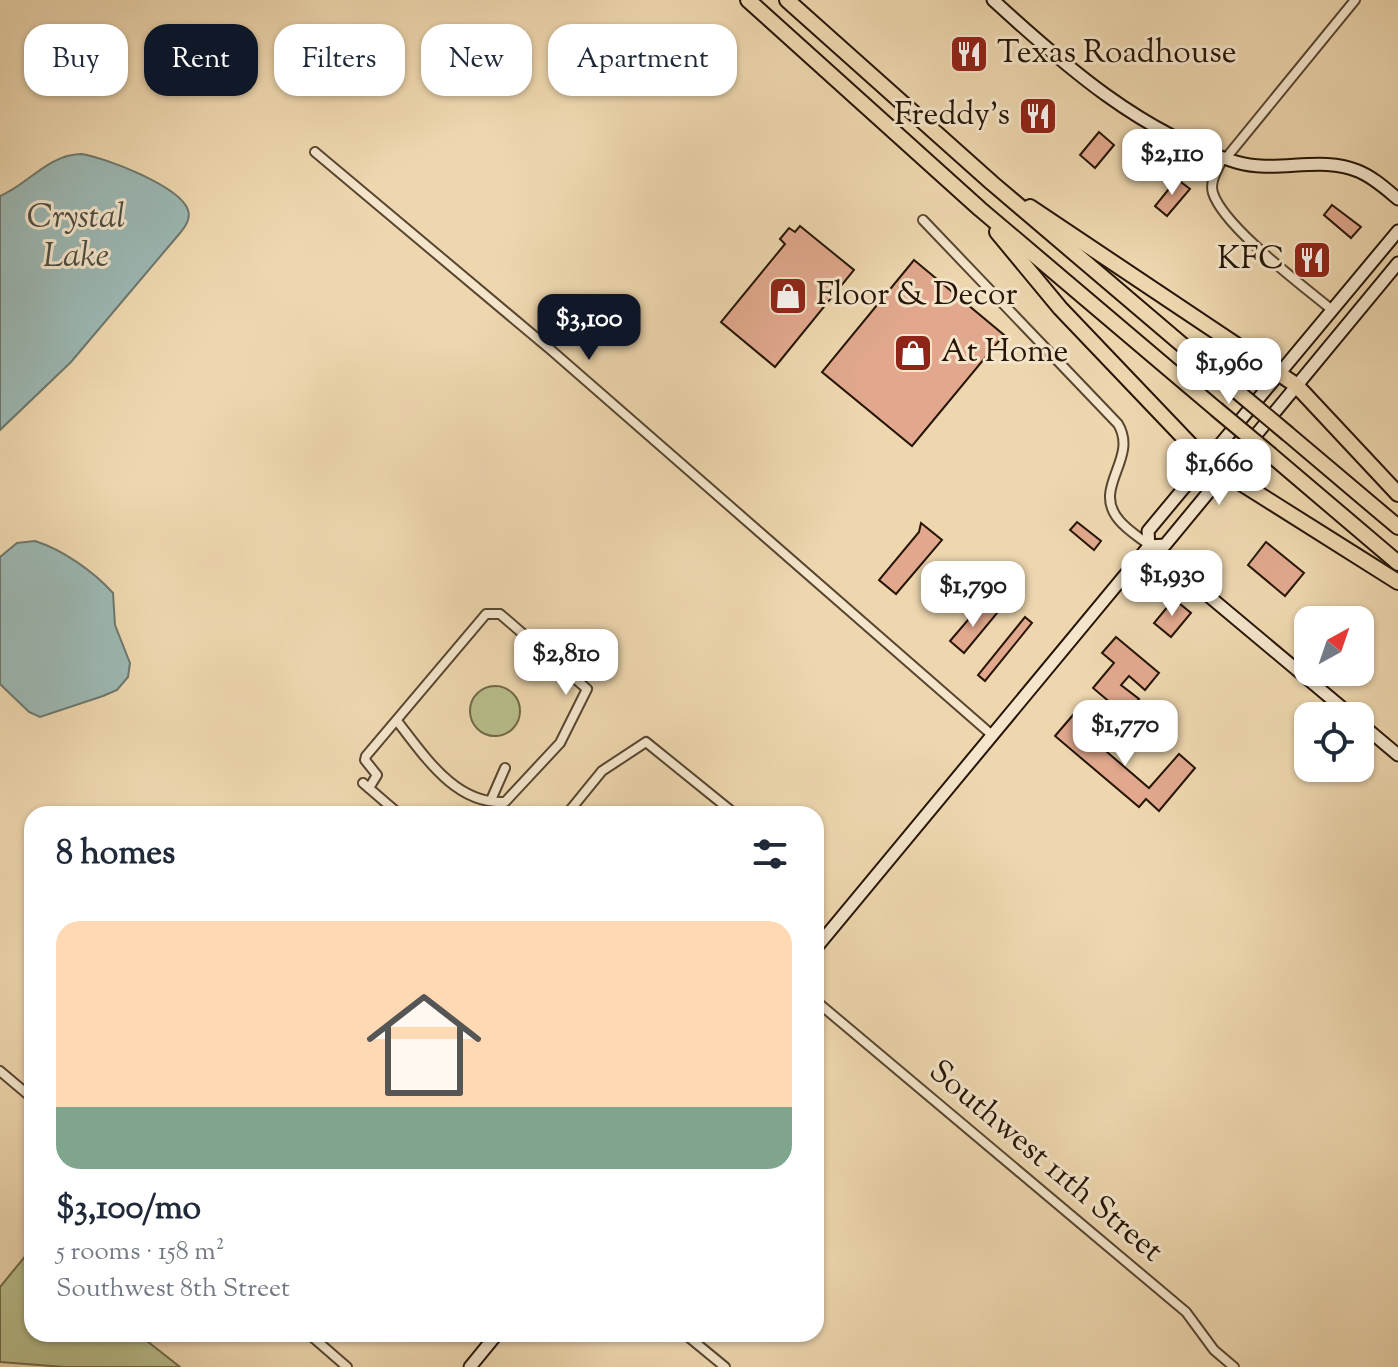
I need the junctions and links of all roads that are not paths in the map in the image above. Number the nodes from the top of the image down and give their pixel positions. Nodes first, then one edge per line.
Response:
1 (748, 0) edge
2 (787, 0) edge
3 (993, 0) edge
4 (1355, 0) edge
5 (315, 152) dead end
6 (1225, 158) junction
7 (992, 183) junction
8 (1398, 199) edge
9 (980, 209) junction
10 (923, 220) dead end
11 (1398, 231) edge
12 (1398, 263) edge
13 (1332, 310) junction
14 (1279, 373) junction
15 (1296, 385) junction
16 (1206, 461) junction
17 (1224, 472) junction
18 (1398, 494) edge
19 (1398, 527) edge
20 (1149, 546) junction
21 (1398, 563) edge
22 (1398, 582) edge
23 (1335, 702) edge
24 (397, 721) junction
25 (992, 735) junction
26 (1374, 735) edge
27 (1398, 755) edge
28 (505, 768) dead end
29 (491, 800) junction
30 (390, 806) edge
31 (574, 806) edge
32 (725, 806) edge
33 (824, 938) edge
34 (824, 1008) edge
35 (0, 1071) edge
36 (24, 1091) edge
37 (318, 1342) edge
38 (490, 1342) edge
39 (695, 1342) edge
40 (347, 1367) edge
41 (470, 1367) edge
42 (725, 1367) edge
43 (1234, 1367) edge

1 - 9 highway
2 - 7 highway
3 - 6 main road
4 - 6 street
5 - 25 street
6 - 8 main road
6 - 13 street
7 - 14 highway
7 - 19 highway, bridge
9 - 16 highway
9 - 21 highway, bridge
10 - 20 street
11 - 13 main road
12 - 15 main road
13 - 14 main road
14 - 15 highway
14 - 16 main road
15 - 17 main road
15 - 18 highway
16 - 17 highway
16 - 20 main road
17 - 20 main road
17 - 22 highway
20 - 23 main road
20 - 25 main road
24 - 29 street
24 - 29 street
24 - 30 street
25 - 33 main road
26 - 27 main road
28 - 29 street
31 - 32 street
34 - 43 street, Southwest 11th Street
35 - 36 street
37 - 40 street
38 - 41 main road
39 - 42 street

